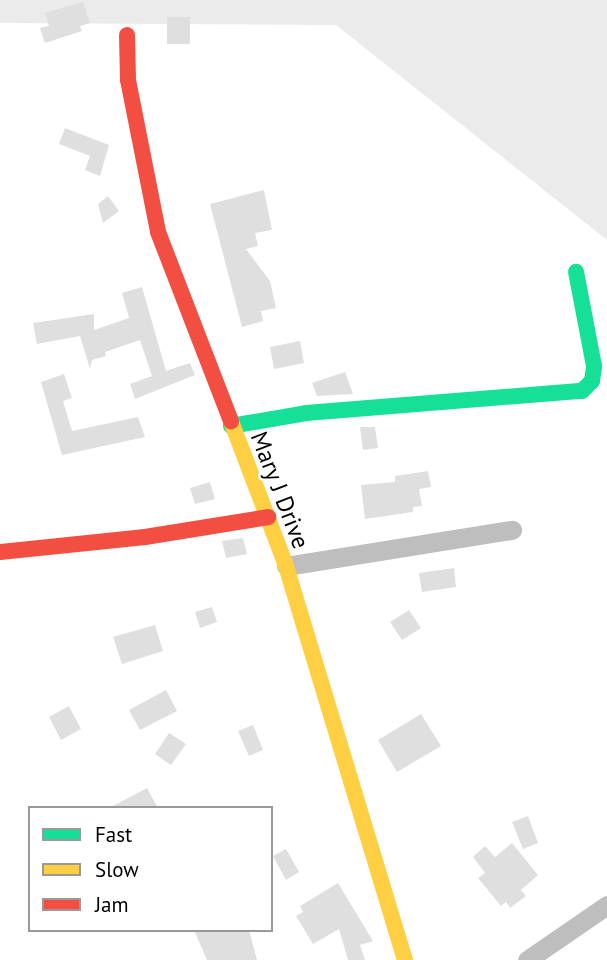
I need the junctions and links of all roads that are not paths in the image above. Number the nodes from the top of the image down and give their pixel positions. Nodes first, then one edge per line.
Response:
1 (127, 35) dead end
2 (576, 272) dead end
3 (231, 426) junction
4 (268, 517) junction
5 (512, 530) dead end
6 (0, 552) edge
7 (286, 566) junction
8 (607, 905) edge
9 (405, 960) edge
10 (527, 960) edge

1 - 3 street, Mary J Drive
2 - 3 street
3 - 4 street, Mary J Drive
4 - 6 street
4 - 7 street, Mary J Drive
5 - 7 street
7 - 9 street, Mary J Drive
8 - 10 street

